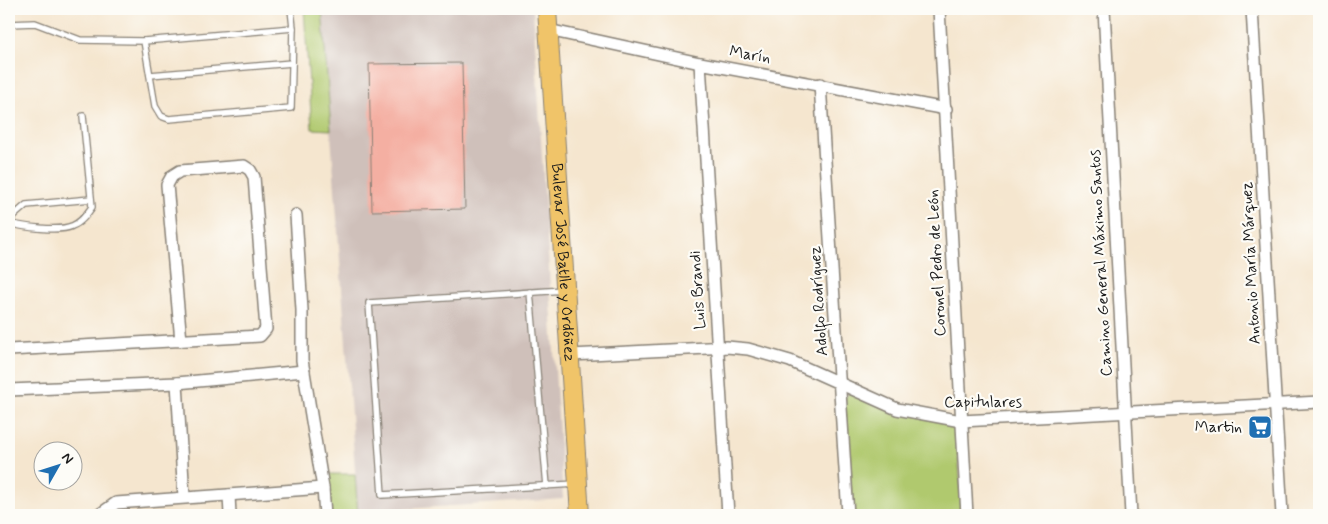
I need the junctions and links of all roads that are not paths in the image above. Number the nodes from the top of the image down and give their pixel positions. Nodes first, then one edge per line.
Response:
1 (291, 9) edge
2 (547, 9) edge
3 (939, 9) edge
4 (1104, 9) edge
5 (1252, 9) edge
6 (9, 24) edge
7 (293, 28) junction
8 (548, 30) junction
9 (144, 41) junction
10 (700, 62) junction
11 (292, 63) junction
12 (150, 75) junction
13 (820, 84) junction
14 (946, 109) junction
15 (83, 116) dead end
16 (91, 199) junction
17 (296, 215) dead end
18 (9, 222) edge
19 (566, 290) junction
20 (530, 292) junction
21 (181, 341) junction
22 (718, 347) junction
23 (9, 350) edge
24 (571, 355) junction
25 (304, 372) junction
26 (177, 383) junction
27 (841, 384) junction
28 (9, 390) edge
29 (1319, 402) edge
30 (1276, 405) junction
31 (1125, 412) junction
32 (961, 421) junction
33 (578, 484) junction
34 (547, 486) junction
35 (323, 488) junction
36 (229, 495) junction
37 (184, 497) junction
38 (101, 513) edge
39 (230, 515) edge
40 (325, 515) edge
41 (580, 515) edge
42 (728, 515) edge
43 (848, 515) edge
44 (967, 515) edge
45 (1132, 515) edge
46 (1282, 515) edge

1 - 7 lane
2 - 8 main road, Bulevar José Batlle y Ordóñez
3 - 14 street, Coronel Pedro de León
4 - 31 street, Camino General Máximo Santos
5 - 30 street, Antonio María Márquez
6 - 9 lane
7 - 9 lane
7 - 11 lane
8 - 10 street, Marín
8 - 19 main road, Bulevar José Batlle y Ordóñez
9 - 12 lane
10 - 13 street, Marín
10 - 22 street, Luis Brandi
11 - 12 lane
11 - 12 lane
13 - 14 street, Marín
13 - 27 street, Adolfo Rodríguez
14 - 32 street, Coronel Pedro de León
15 - 16 lane
16 - 18 lane
16 - 18 lane
17 - 25 street
19 - 20 lane
19 - 24 main road, Bulevar José Batlle y Ordóñez
20 - 34 lane
20 - 34 lane
21 - 21 street
21 - 23 street
22 - 24 street, Capitulares
22 - 27 street, Capitulares
22 - 42 street, Luis Brandi
24 - 33 main road, Bulevar José Batlle y Ordóñez
25 - 26 street
25 - 35 street
26 - 28 street
26 - 37 street
27 - 32 street, Capitulares
27 - 43 street, Adolfo Rodríguez
29 - 30 street, Capitulares
30 - 31 street, Capitulares
30 - 46 street, Antonio María Márquez
31 - 32 street, Capitulares
31 - 45 street, Camino General Máximo Santos
32 - 44 street, Coronel Pedro de León
33 - 34 lane
33 - 41 main road, Bulevar José Batlle y Ordóñez
35 - 36 street
35 - 40 street
36 - 37 street
36 - 39 street
37 - 38 street

